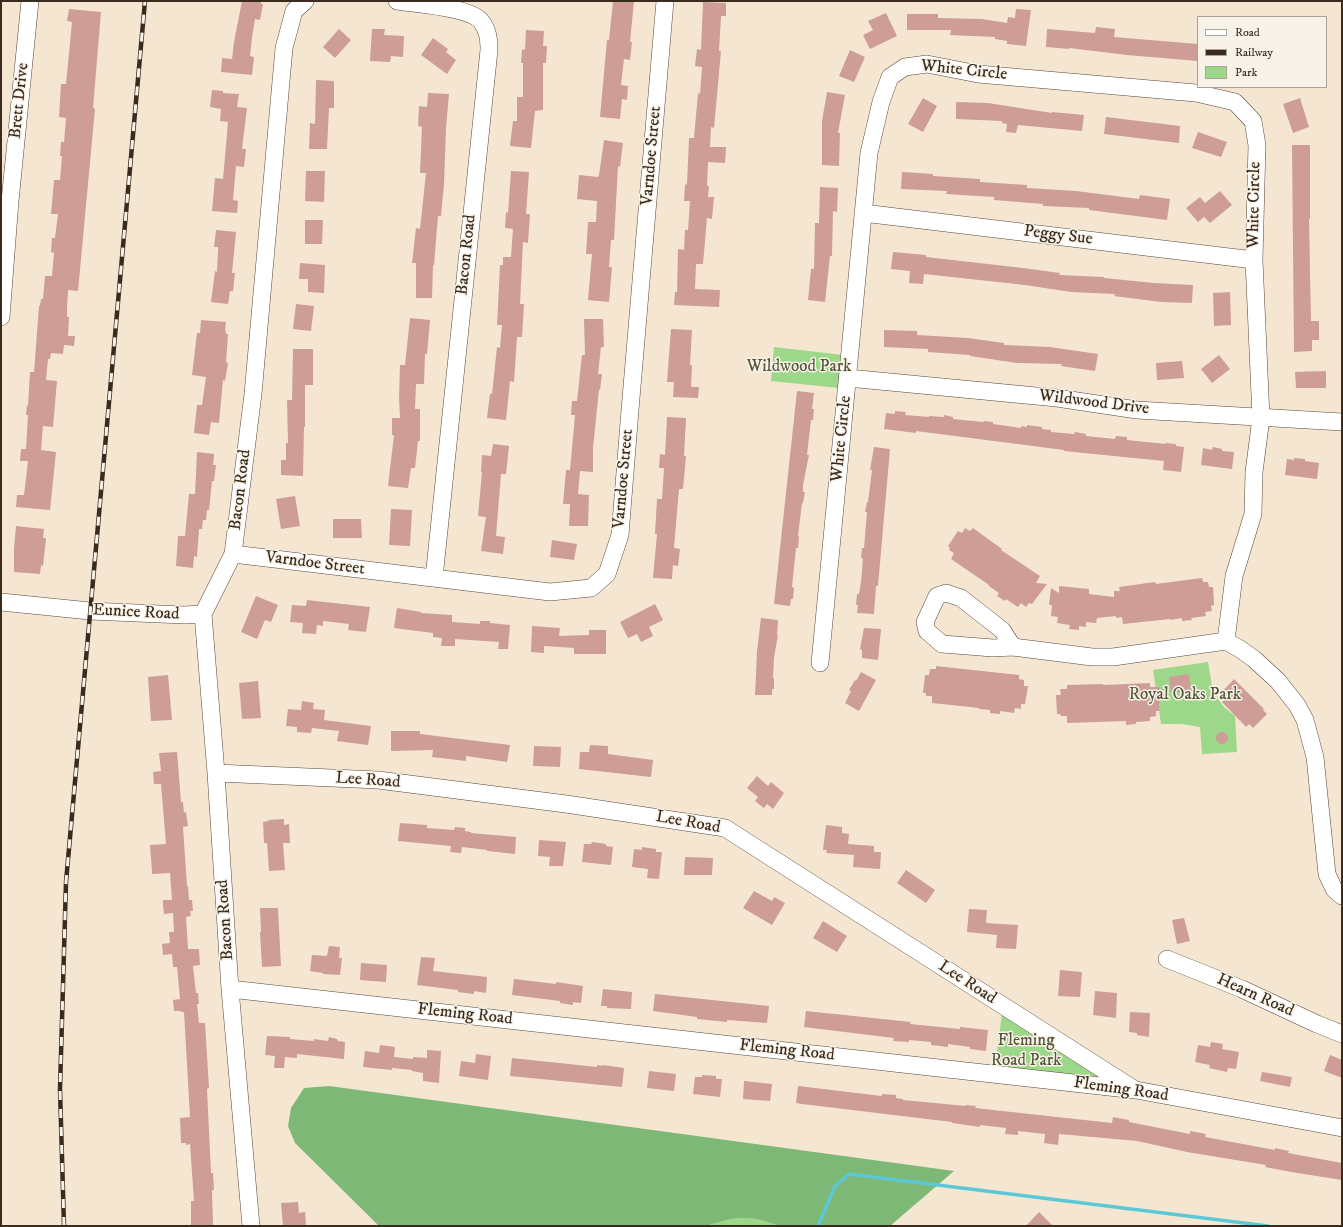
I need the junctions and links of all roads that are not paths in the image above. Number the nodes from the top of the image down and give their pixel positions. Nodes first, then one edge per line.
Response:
1 (30, 1) edge
2 (305, 1) edge
3 (397, 1) edge
4 (665, 1) edge
5 (6, 201) edge
6 (863, 213) junction
7 (1254, 260) junction
8 (1, 317) edge
9 (848, 378) junction
10 (1261, 418) junction
11 (1342, 422) edge
12 (233, 554) junction
13 (434, 578) junction
14 (1, 602) edge
15 (203, 614) junction
16 (1226, 641) junction
17 (1013, 647) junction
18 (820, 663) dead end
19 (216, 773) junction
20 (1342, 896) edge
21 (1168, 959) dead end
22 (230, 989) junction
23 (1342, 1034) edge
24 (1136, 1090) junction
25 (1342, 1128) edge
26 (251, 1226) edge

1 - 5 street, Brett Drive
2 - 12 street, Bacon Road
3 - 13 street, Bacon Road
4 - 13 street, Varndoe Street
5 - 8 street, Brett Drive
6 - 7 street, Peggy Sue
6 - 7 street, White Circle
6 - 9 street, White Circle
7 - 10 street, White Circle
9 - 10 street, Wildwood Drive
9 - 18 street, White Circle
10 - 11 street, Wildwood Drive
10 - 16 street, White Circle
12 - 13 street, Varndoe Street
12 - 15 street, Eunice Road
14 - 15 street, Eunice Road
15 - 19 street, Bacon Road
16 - 17 street
16 - 20 street
17 - 17 street
19 - 22 street, Bacon Road
19 - 24 street, Lee Road
21 - 23 street, Hearn Road
22 - 24 street, Fleming Road
22 - 26 street, Bacon Road
24 - 25 street, Fleming Road

